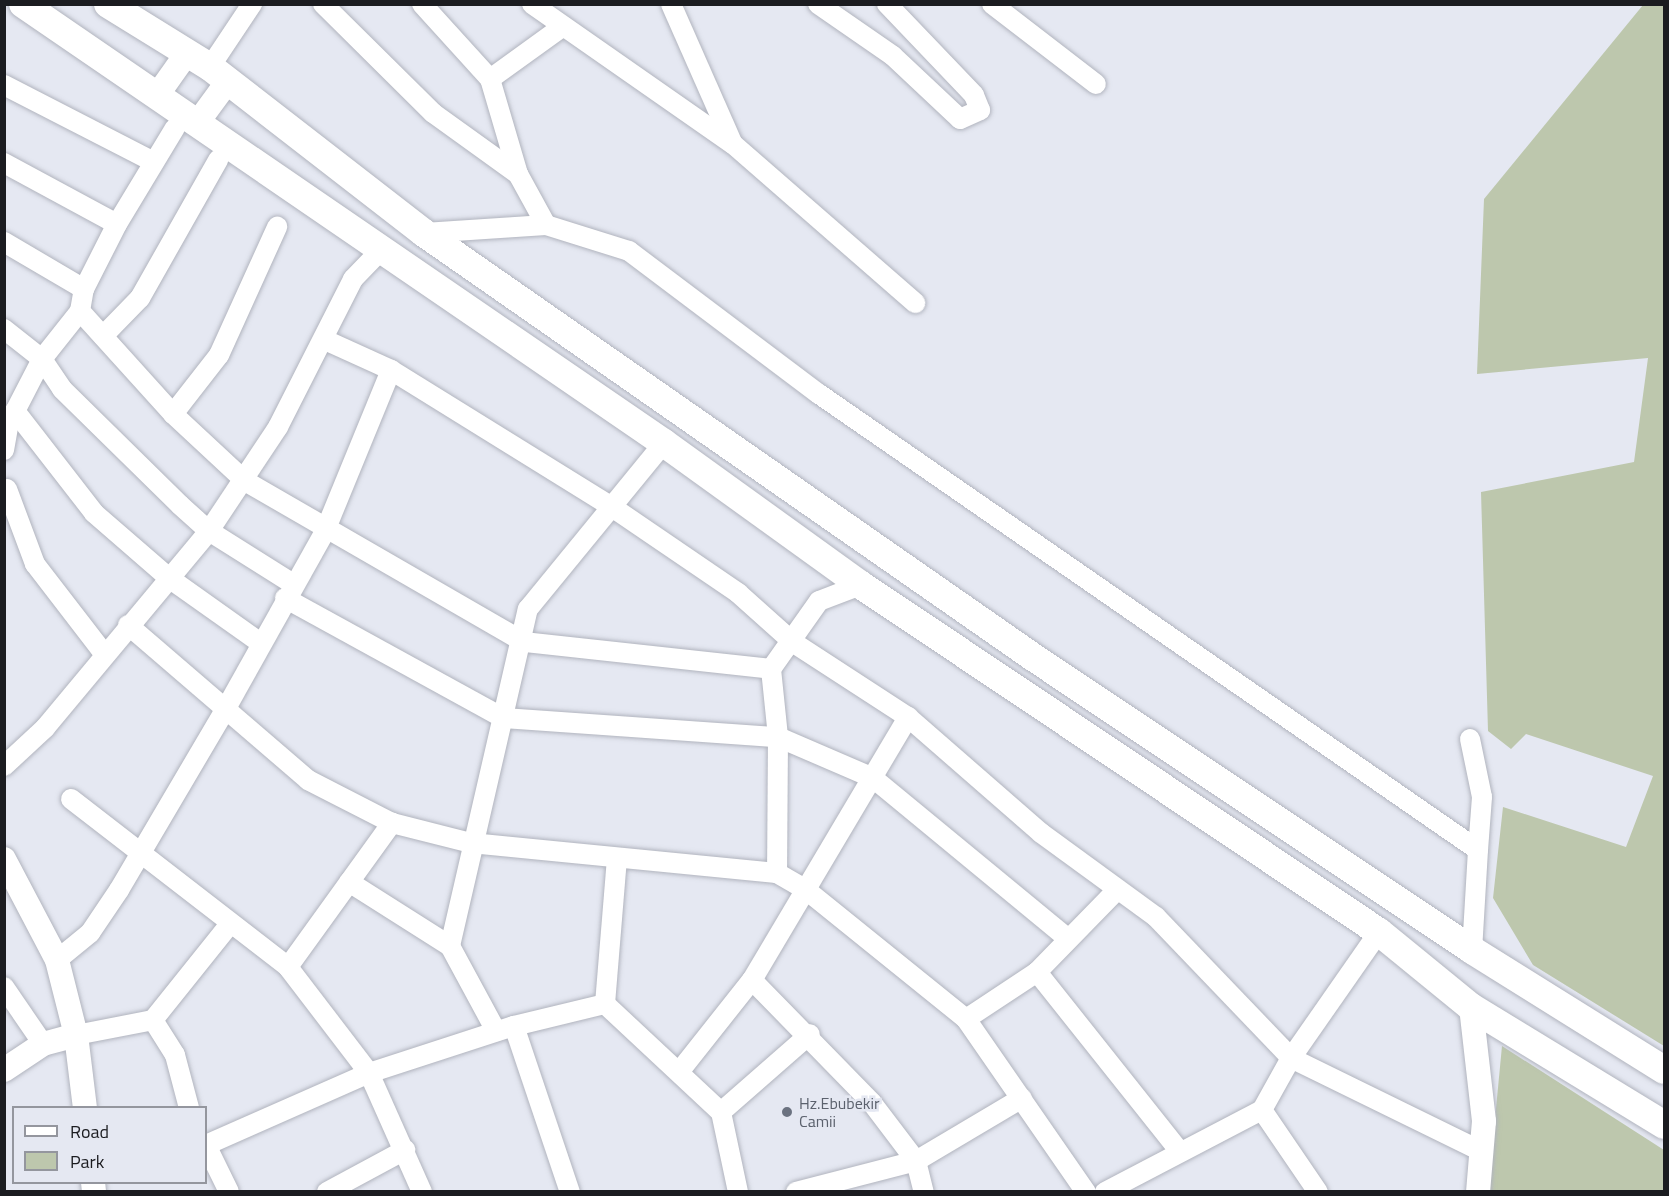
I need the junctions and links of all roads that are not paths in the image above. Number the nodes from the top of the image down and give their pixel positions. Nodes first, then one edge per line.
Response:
1 (23, 4) edge
2 (108, 4) edge
3 (252, 4) edge
4 (323, 4) edge
5 (422, 4) edge
6 (532, 4) edge
7 (661, 4) edge
8 (671, 4) edge
9 (818, 4) edge
10 (887, 4) edge
11 (992, 4) edge
12 (562, 27) junction
13 (687, 34) junction
14 (208, 67) junction
15 (490, 79) junction
16 (1096, 84) dead end
17 (4, 85) edge
18 (158, 94) junction
19 (187, 125) junction
20 (733, 144) junction
21 (218, 159) dead end
22 (152, 162) junction
23 (4, 163) edge
24 (518, 174) junction
25 (117, 224) junction
26 (546, 225) junction
27 (278, 227) dead end
28 (424, 233) junction
29 (4, 242) edge
30 (381, 250) junction
31 (84, 289) junction
32 (915, 303) dead end
33 (80, 311) junction
34 (4, 329) edge
35 (103, 336) junction
36 (325, 340) junction
37 (42, 359) junction
38 (391, 370) junction
39 (173, 414) junction
40 (9, 418) edge
41 (664, 442) junction
42 (4, 450) edge
43 (245, 481) junction
44 (5, 487) edge
45 (612, 507) junction
46 (209, 531) junction
47 (325, 531) junction
48 (169, 578) junction
49 (861, 585) junction
50 (289, 591) junction
51 (128, 625) junction
52 (260, 642) junction
53 (524, 642) junction
54 (794, 643) junction
55 (105, 655) junction
56 (771, 669) junction
57 (224, 712) junction
58 (908, 717) junction
59 (503, 718) junction
60 (778, 737) junction
61 (1470, 739) dead end
62 (4, 766) edge
63 (873, 778) junction
64 (71, 799) dead end
65 (392, 823) junction
66 (471, 843) junction
67 (1478, 850) junction
68 (141, 857) junction
69 (617, 858) junction
70 (4, 859) edge
71 (777, 873) junction
72 (349, 882) junction
73 (805, 889) junction
74 (1115, 892) junction
75 (230, 924) junction
76 (1379, 932) junction
77 (1068, 939) junction
78 (450, 946) junction
79 (1472, 950) junction
80 (57, 960) junction
81 (288, 967) junction
82 (1037, 972) junction
83 (752, 980) junction
84 (4, 987) edge
85 (605, 1005) junction
86 (1471, 1007) junction
87 (966, 1019) junction
88 (153, 1020) junction
89 (505, 1028) junction
90 (810, 1034) junction
91 (76, 1035) junction
92 (43, 1044) junction
93 (1291, 1058) junction
94 (6, 1066) edge
95 (1665, 1070) edge
96 (679, 1072) junction
97 (369, 1073) junction
98 (1022, 1098) junction
99 (85, 1106) edge
100 (189, 1106) edge
101 (1262, 1110) junction
102 (721, 1112) junction
103 (1665, 1125) edge
104 (207, 1145) edge
105 (207, 1147) edge
106 (1178, 1149) junction
107 (405, 1150) junction
108 (1481, 1151) junction
109 (916, 1161) junction
110 (229, 1191) edge
111 (327, 1191) edge
112 (422, 1191) edge
113 (570, 1191) edge
114 (738, 1191) edge
115 (796, 1191) edge
116 (924, 1191) edge
117 (1086, 1191) edge
118 (1105, 1191) edge
119 (1318, 1191) edge
120 (1478, 1191) edge

1 - 18 main road
2 - 14 main road
3 - 14 street
4 - 24 street
5 - 15 street
6 - 12 street
7 - 13 street
8 - 13 street
9 - 10 street
11 - 16 street
12 - 15 street
12 - 20 street
13 - 20 street
14 - 18 street
14 - 19 street
14 - 28 main road
15 - 24 street
17 - 22 street
18 - 19 main road
19 - 22 street
19 - 30 main road
20 - 32 street
21 - 35 street
22 - 25 street
23 - 25 street
24 - 26 street
25 - 31 street
26 - 28 street
26 - 67 street
27 - 39 street
28 - 79 main road
29 - 31 street
30 - 36 street
30 - 41 main road
31 - 33 street
33 - 35 street
33 - 37 street
34 - 37 street
35 - 39 street
36 - 38 street
36 - 43 street
37 - 40 street
37 - 46 street
38 - 45 street
38 - 47 street
39 - 43 street
40 - 42 street
40 - 48 street
41 - 45 street
41 - 49 main road
43 - 46 street
43 - 47 street
44 - 55 street
45 - 53 street
45 - 54 street
46 - 48 street
46 - 50 street
47 - 50 street
47 - 53 street
48 - 51 street
48 - 52 street
49 - 54 street
49 - 76 main road
50 - 52 street
50 - 59 street
51 - 55 street
51 - 57 street
52 - 57 street
53 - 56 street
53 - 59 street
54 - 56 street
54 - 58 street
55 - 62 street
56 - 60 street
57 - 65 street
57 - 68 street
58 - 63 street
58 - 74 street
59 - 60 street
59 - 66 street
60 - 63 street
60 - 71 street
61 - 67 street
63 - 73 street
63 - 77 street
64 - 68 street
65 - 66 street
65 - 72 street
66 - 69 street
66 - 78 street
67 - 79 street
68 - 75 street
68 - 80 street
69 - 71 street
69 - 85 street
70 - 80 street
71 - 73 street
72 - 78 street
72 - 81 street
73 - 83 street
73 - 87 street
74 - 77 street
74 - 93 street
75 - 81 street
75 - 88 street
76 - 86 main road
76 - 93 street
77 - 82 street
78 - 89 street
79 - 95 main road
80 - 91 street
81 - 97 street
82 - 87 street
82 - 106 street
83 - 90 street
83 - 96 street
84 - 92 street
85 - 89 street
85 - 96 street
86 - 103 main road
86 - 108 street
87 - 98 street
88 - 91 street
88 - 100 street
89 - 97 street
89 - 113 street
90 - 102 street
90 - 109 street
91 - 92 street
91 - 99 street
92 - 94 street
93 - 101 street
93 - 108 street
96 - 102 street
97 - 104 street
97 - 107 street
98 - 109 street
98 - 117 street
101 - 106 street
101 - 119 street
102 - 114 street
105 - 110 street
106 - 118 street
107 - 111 street
107 - 112 street
108 - 120 street
109 - 115 street
109 - 116 street

